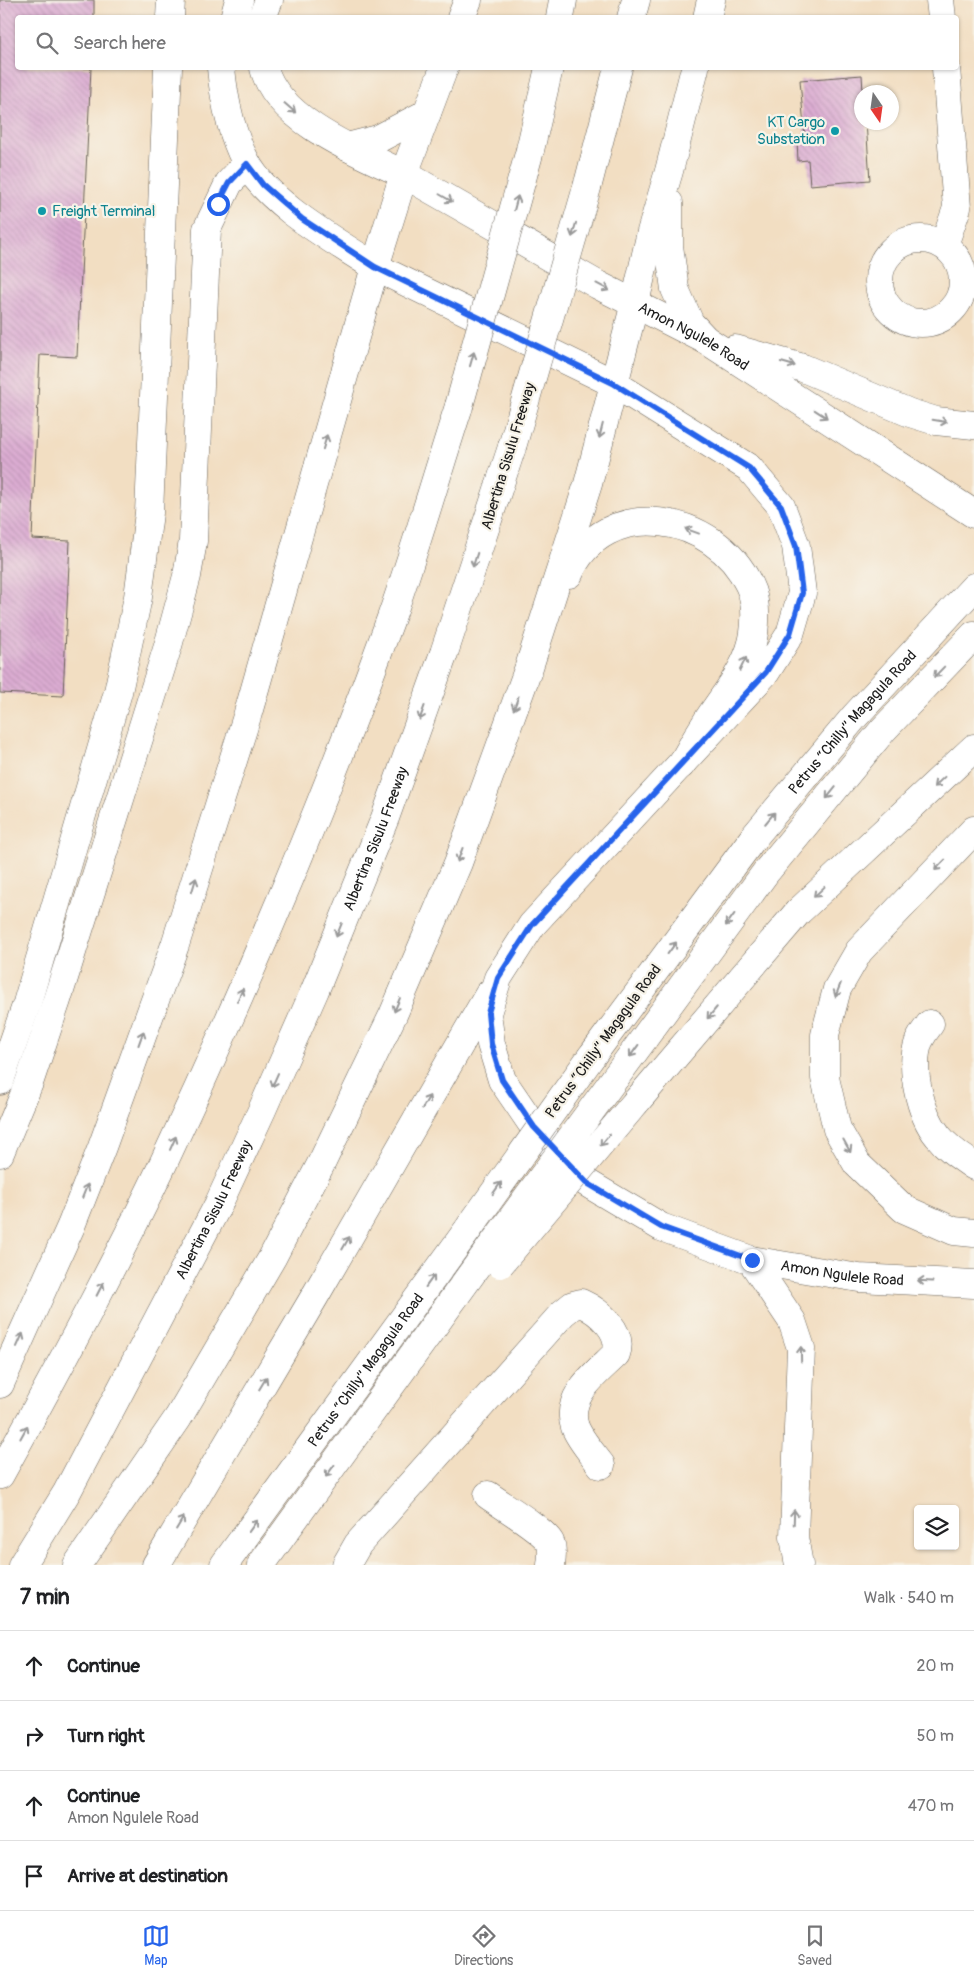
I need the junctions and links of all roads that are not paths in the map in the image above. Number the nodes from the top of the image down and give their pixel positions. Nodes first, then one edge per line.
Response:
1 (171, 0) edge
2 (239, 0) edge
3 (269, 0) edge
4 (468, 0) edge
5 (563, 0) edge
6 (636, 0) edge
7 (711, 0) edge
8 (940, 0) edge
9 (170, 15) edge
10 (235, 15) edge
11 (263, 15) edge
12 (462, 15) edge
13 (560, 15) edge
14 (633, 15) edge
15 (708, 15) edge
16 (942, 15) edge
17 (168, 70) edge
18 (221, 70) edge
19 (265, 70) edge
20 (443, 70) edge
21 (549, 70) edge
22 (617, 70) edge
23 (694, 70) edge
24 (946, 70) edge
25 (427, 113) junction
26 (347, 147) junction
27 (247, 164) junction
28 (669, 171) junction
29 (404, 174) junction
30 (944, 245) dead end
31 (375, 267) junction
32 (635, 303) junction
33 (707, 340) junction
34 (613, 383) junction
35 (974, 425) edge
36 (933, 487) junction
37 (974, 514) edge
38 (974, 528) edge
39 (974, 587) edge
40 (973, 636) edge
41 (529, 667) junction
42 (974, 748) edge
43 (682, 766) junction
44 (974, 830) edge
45 (498, 978) junction
46 (930, 1024) dead end
47 (0, 1080) edge
48 (0, 1153) edge
49 (974, 1166) edge
50 (974, 1234) edge
51 (496, 1256) junction
52 (752, 1260) junction
53 (974, 1284) edge
54 (0, 1384) edge
55 (601, 1465) dead end
56 (0, 1474) edge
57 (488, 1495) dead end
58 (22, 1565) edge
59 (77, 1565) edge
60 (156, 1565) edge
61 (224, 1565) edge
62 (261, 1565) edge
63 (346, 1565) edge
64 (552, 1565) edge
65 (799, 1565) edge

1 - 9 main road
2 - 10 main road
3 - 11 main road
4 - 12 main road
5 - 13 main road
6 - 14 main road
7 - 15 main road
8 - 16 main road
17 - 47 main road
18 - 27 main road, Amon Ngulele Road
19 -> 26 main road, Amon Ngulele Road
20 - 25 main road
56 -> 21 main road, bridge
22 -> 58 main road, Albertina Sisulu Freeway, bridge
23 - 28 main road
24 - 30 main road
25 - 26 main road
25 - 29 main road
26 - 29 main road, Amon Ngulele Road
27 - 31 main road, Amon Ngulele Road
27 - 48 main road
28 - 32 main road
28 - 33 main road
29 - 31 main road
29 -> 32 main road, Amon Ngulele Road
31 - 34 main road, Amon Ngulele Road
54 -> 31 main road
32 - 33 main road, Amon Ngulele Road
32 - 34 main road
33 -> 35 main road
33 -> 36 main road, Amon Ngulele Road
34 -> 41 main road
34 - 43 main road, Amon Ngulele Road
36 - 37 main road, Amon Ngulele Road
36 - 38 main road
61 -> 39 main road, Petrus “Chilly” Magagula Road, bridge
40 -> 51 main road, Petrus “Chilly” Magagula Road, bridge
43 -> 41 main road
41 -> 59 main road
42 -> 51 main road, bridge
43 - 45 main road, Amon Ngulele Road
44 -> 50 main road
45 - 52 main road, Amon Ngulele Road
60 -> 45 main road
46 - 49 main road
51 -> 62 main road, Petrus “Chilly” Magagula Road
53 -> 52 main road, Amon Ngulele Road
65 -> 52 main road
55 - 63 main road
57 - 64 main road

